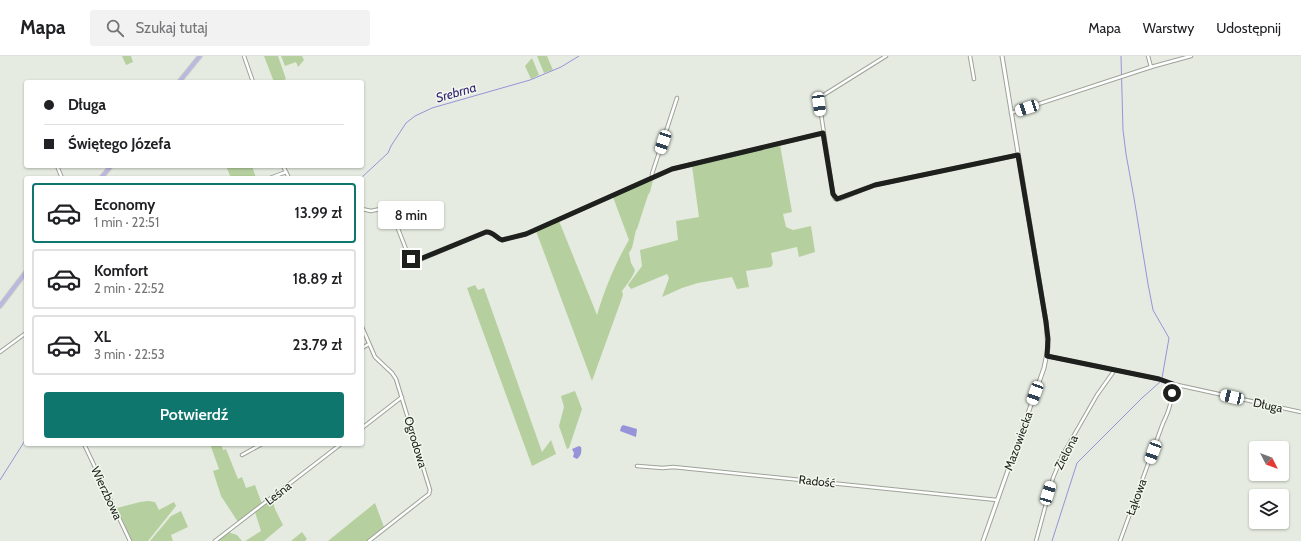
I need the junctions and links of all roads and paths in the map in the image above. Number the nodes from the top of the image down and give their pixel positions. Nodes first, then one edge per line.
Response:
1 (200, 56) edge
2 (244, 56) edge
3 (886, 56) edge
4 (970, 56) edge
5 (1002, 56) edge
6 (1148, 56) edge
7 (1169, 56) edge
8 (1191, 56) edge
9 (1170, 61) junction
10 (1151, 67) junction
11 (974, 79) dead end
12 (181, 80) edge
13 (253, 80) edge
14 (677, 98) dead end
15 (1011, 113) junction
16 (823, 133) junction
17 (1018, 155) junction
18 (109, 168) edge
19 (284, 168) edge
20 (286, 172) junction
21 (103, 176) edge
22 (275, 176) edge
23 (288, 176) edge
24 (652, 178) junction
25 (364, 210) edge
26 (24, 275) edge
27 (0, 306) edge
28 (364, 332) edge
29 (24, 334) edge
30 (369, 344) junction
31 (364, 347) edge
32 (0, 352) edge
33 (1047, 356) junction
34 (1114, 370) junction
35 (1173, 384) junction
36 (402, 397) junction
37 (1301, 412) edge
38 (364, 426) edge
39 (85, 446) edge
40 (259, 446) edge
41 (338, 446) edge
42 (242, 456) dead end
43 (637, 466) dead end
44 (997, 500) junction
45 (130, 541) edge
46 (215, 541) edge
47 (369, 541) edge
48 (983, 541) edge
49 (1036, 541) edge
50 (1120, 541) edge

1 - 12 main road
2 - 13 street
3 - 16 street
4 - 11 street
5 - 15 street, Mazowiecka
6 - 10 street
7 - 9 street
8 - 9 street
9 - 10 street
10 - 15 street
14 - 24 street
15 - 17 street, Mazowiecka
16 - 17 street
16 - 24 street
17 - 33 street, Mazowiecka
18 - 21 main road
19 - 20 street
20 - 22 street
20 - 23 street
24 - 25 street
26 - 27 main road
28 - 30 street, Ogrodowa
29 - 32 street
30 - 31 street
30 - 36 street, Ogrodowa
33 - 34 street, Długa
33 - 44 street, Mazowiecka
34 - 35 street, Długa
34 - 49 street, Zielona
35 - 37 street, Długa
35 - 50 street, Łąkowa
36 - 38 street
36 - 47 street, Ogrodowa
39 - 45 street, Wierzbowa
40 - 42 street
41 - 46 street, Leśna
43 - 44 street, Radość
44 - 48 street, Mazowiecka

